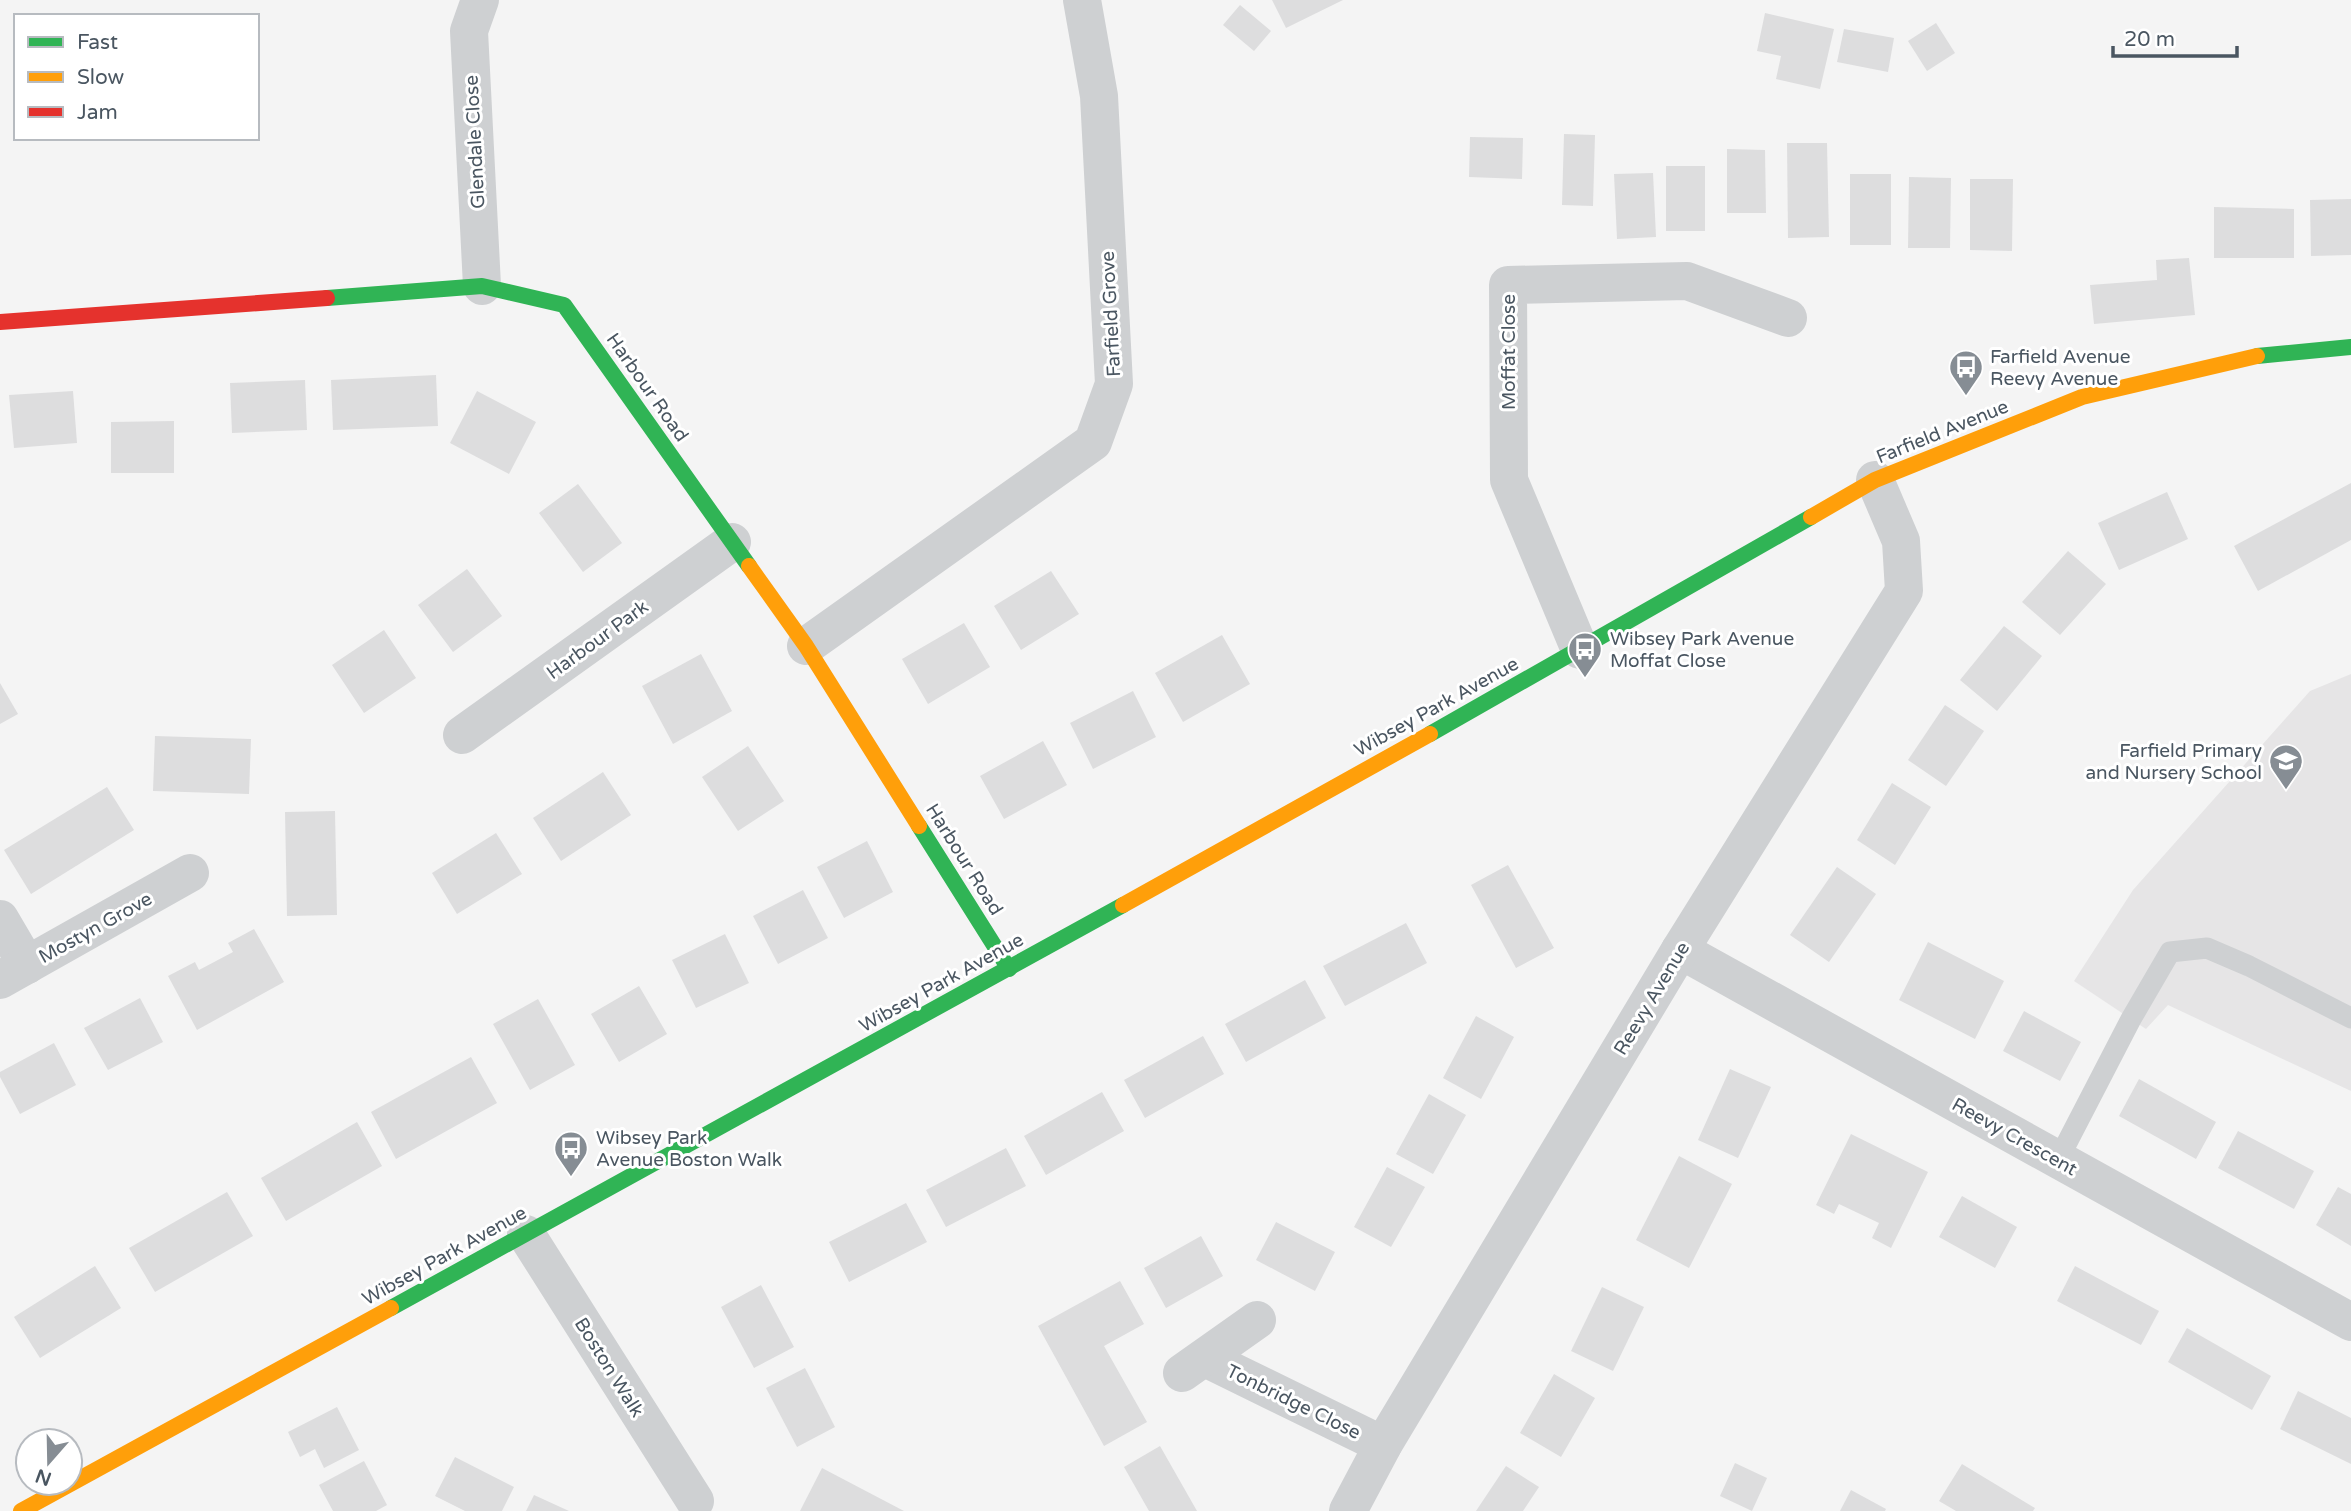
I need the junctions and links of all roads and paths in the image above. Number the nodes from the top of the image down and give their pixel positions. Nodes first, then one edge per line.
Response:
1 (480, 0) edge
2 (1083, 0) edge
3 (482, 286) junction
4 (1788, 318) dead end
5 (0, 322) edge
6 (2351, 347) edge
7 (1875, 480) junction
8 (732, 542) junction
9 (806, 646) junction
10 (1580, 650) junction
11 (462, 735) dead end
12 (190, 873) dead end
13 (0, 919) edge
14 (1680, 950) junction
15 (1009, 969) junction
16 (14, 973) edge
17 (2351, 1018) edge
18 (2058, 1160) junction
19 (526, 1234) junction
20 (1257, 1320) dead end
21 (2351, 1322) edge
22 (1383, 1445) junction
23 (695, 1501) dead end
24 (28, 1509) edge
25 (1348, 1511) edge

1 - 3 street, Glendale Close
2 - 9 street, Farfield Grove
3 - 5 street, Harbour Road
3 - 8 street, Harbour Road
4 - 10 street, Moffat Close
6 - 7 street, Farfield Avenue
7 - 10 street, Wibsey Park Avenue
7 - 14 street, Reevy Avenue
8 - 9 street, Harbour Road
8 - 11 street, Harbour Park
9 - 15 street, Harbour Road
10 - 15 street, Wibsey Park Avenue
12 - 16 street, Mostyn Grove
13 - 16 street
14 - 18 street, Reevy Crescent
14 - 22 street, Reevy Avenue
15 - 19 street, Wibsey Park Avenue
17 - 18 lane
18 - 21 street, Reevy Crescent
19 - 23 street, Boston Walk
19 - 24 street, Wibsey Park Avenue
20 - 22 street, Tonbridge Close
22 - 25 street, Reevy Avenue

